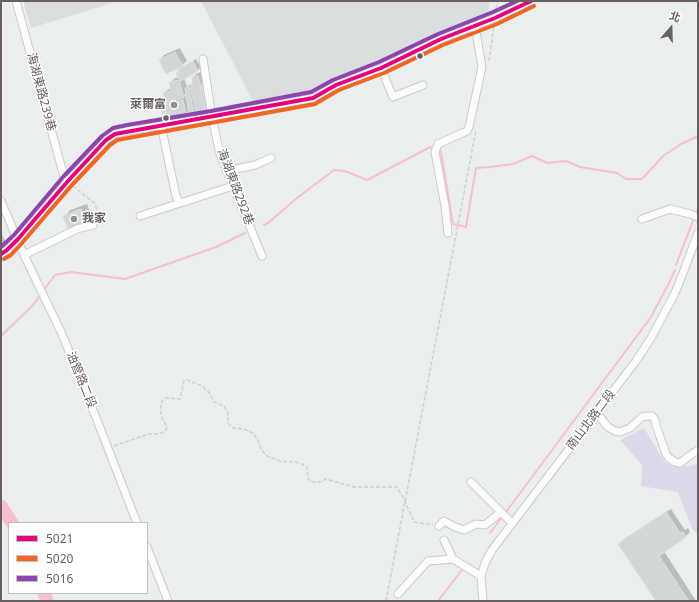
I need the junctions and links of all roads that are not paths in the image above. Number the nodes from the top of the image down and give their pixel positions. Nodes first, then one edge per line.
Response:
1 (16, 1) edge
2 (531, 1) edge
3 (475, 26) junction
4 (203, 59) dead end
5 (381, 68) junction
6 (423, 85) dead end
7 (212, 117) junction
8 (161, 125) junction
9 (271, 158) dead end
10 (226, 171) junction
11 (67, 182) junction
12 (234, 186) junction
13 (1, 201) edge
14 (180, 203) junction
15 (140, 216) dead end
16 (698, 218) edge
17 (642, 219) dead end
18 (93, 225) dead end
19 (448, 233) dead end
20 (698, 233) edge
21 (18, 239) junction
22 (1, 254) edge
23 (24, 255) junction
24 (262, 256) dead end
25 (596, 412) junction
26 (698, 450) edge
27 (471, 482) dead end
28 (501, 512) junction
29 (138, 522) edge
30 (512, 523) junction
31 (439, 526) road end
32 (444, 540) dead end
33 (148, 550) edge
34 (453, 559) junction
35 (481, 576) junction
36 (398, 594) dead end
37 (168, 601) edge
38 (483, 601) edge

1 - 11 street, 海湖東路239巷
2 - 3 street
3 - 5 street
3 - 19 street
4 - 7 street, 海湖東路292巷
5 - 6 street
5 - 7 street
7 - 8 street
7 - 10 street, 海湖東路292巷
8 - 11 street
8 - 14 street
9 - 10 street
10 - 12 street, 海湖東路292巷
11 - 21 street
12 - 14 street
12 - 24 street, 海湖東路292巷
13 - 21 street, 油管路二段
14 - 15 street
16 - 17 street
18 - 23 street
20 - 25 street, 南山北路二段
21 - 22 street
21 - 23 street, 油管路二段
23 - 29 street, 油管路二段
25 - 26 street
25 - 30 street, 南山北路二段
27 - 28 street
28 - 30 street
28 - 31 street
30 - 35 street, 南山北路二段
32 - 34 street
33 - 37 street
34 - 35 street
34 - 36 street
35 - 38 street, 南山北路二段

